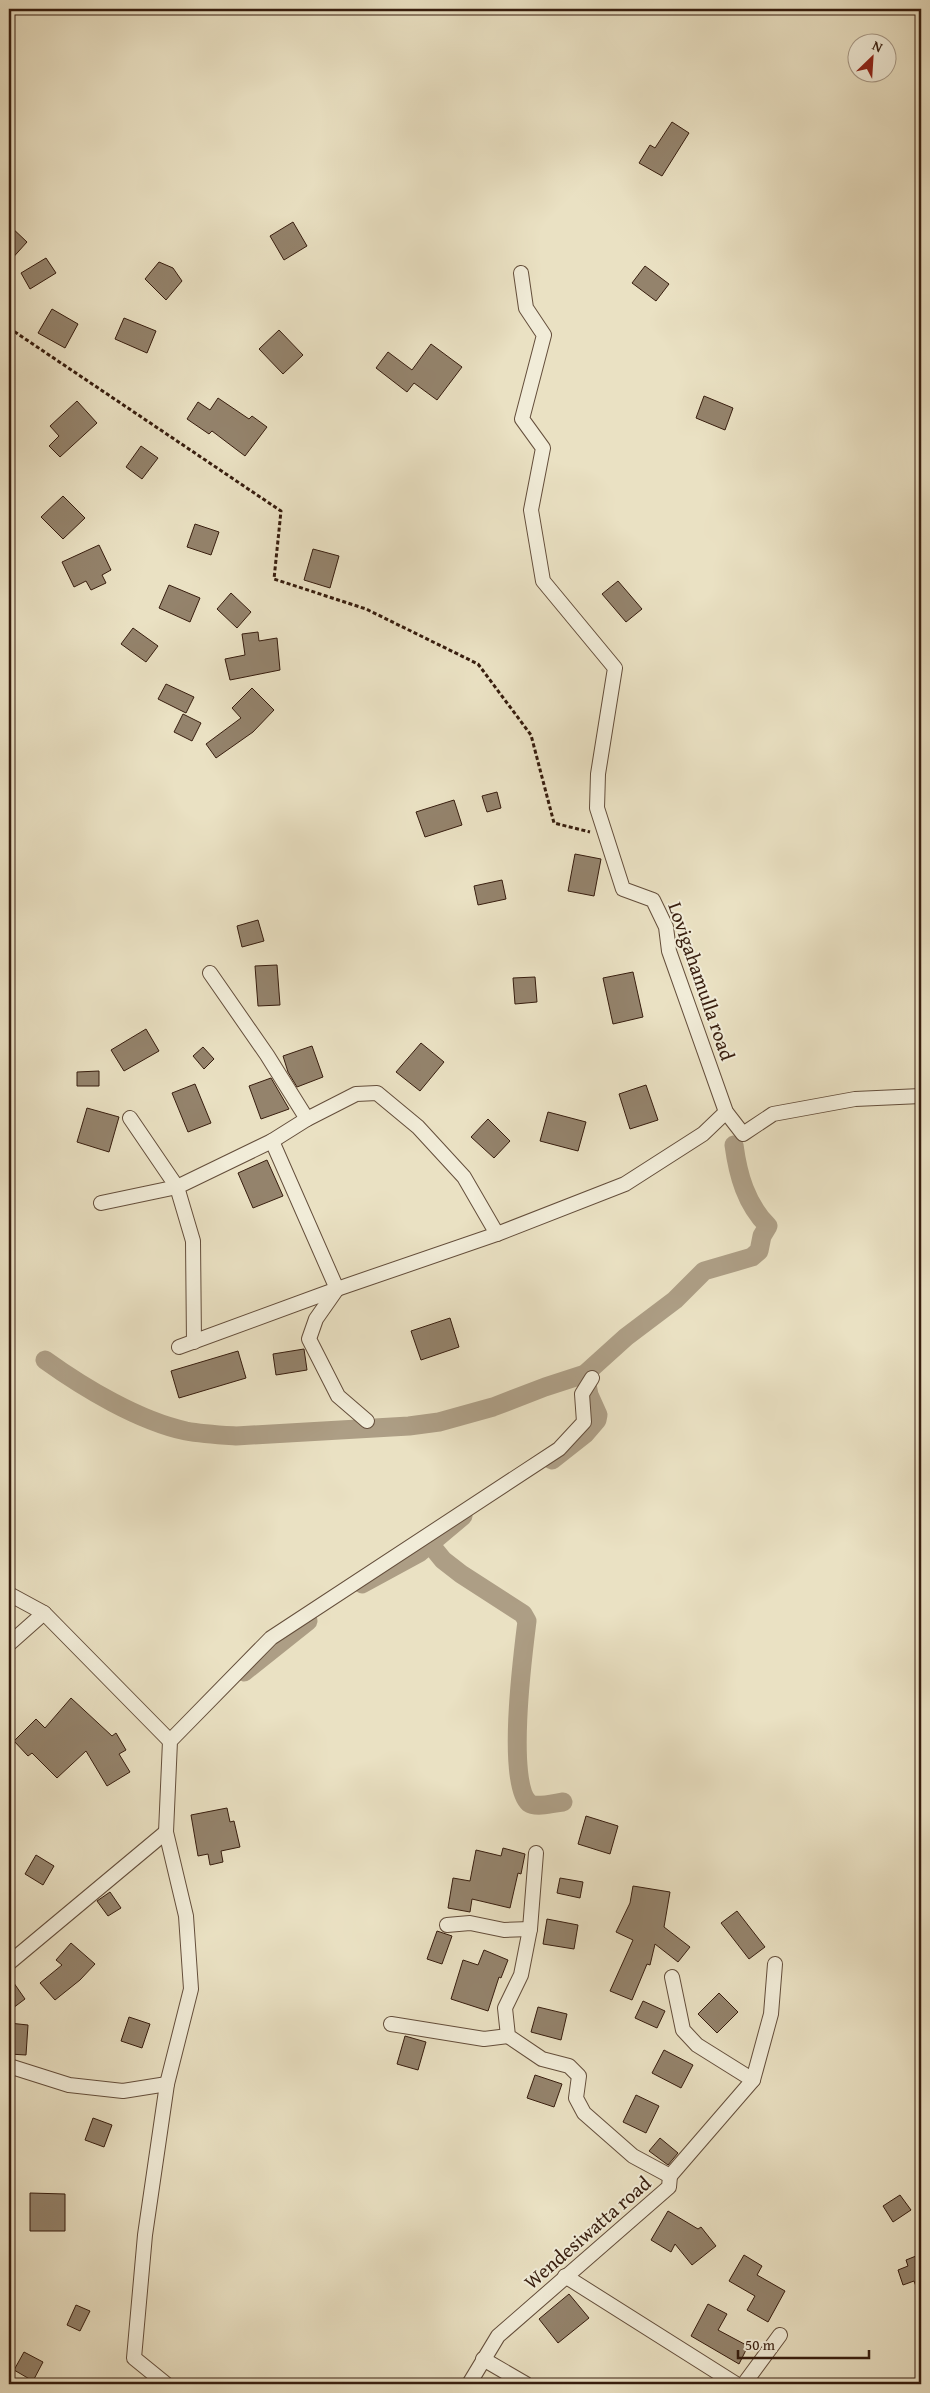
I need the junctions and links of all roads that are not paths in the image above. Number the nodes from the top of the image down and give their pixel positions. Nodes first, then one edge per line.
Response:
1 (521, 273) dead end
2 (210, 973) dead end
3 (921, 1096) edge
4 (726, 1112) junction
5 (130, 1118) dead end
6 (308, 1119) junction
7 (272, 1141) junction
8 (177, 1187) junction
9 (101, 1203) dead end
10 (497, 1234) junction
11 (336, 1289) junction
12 (194, 1342) junction
13 (179, 1348) dead end
14 (592, 1378) dead end
15 (367, 1421) dead end
16 (9, 1594) edge
17 (44, 1613) junction
18 (9, 1644) edge
19 (170, 1740) junction
20 (166, 1832) junction
21 (536, 1853) dead end
22 (447, 1925) dead end
23 (530, 1929) junction
24 (9, 1963) edge
25 (775, 1964) dead end
26 (672, 1977) dead end
27 (391, 2024) dead end
28 (508, 2036) junction
29 (9, 2066) edge
30 (753, 2080) junction
31 (167, 2084) junction
32 (670, 2176) junction
33 (565, 2276) junction
34 (780, 2334) dead end
35 (482, 2359) junction
36 (166, 2384) edge
37 (469, 2384) edge
38 (526, 2384) edge
39 (736, 2384) edge
40 (744, 2384) edge

1 - 4 street, Lovigahamulla road
2 - 6 street
3 - 4 street, Lovigahamulla road
4 - 10 street
5 - 8 street
6 - 7 street
6 - 10 street
7 - 8 street
7 - 11 street
8 - 9 street
8 - 12 street
10 - 11 street
11 - 12 street
11 - 15 street
12 - 13 street
14 - 19 street
16 - 17 street
17 - 18 street
17 - 19 street
19 - 20 street
20 - 24 street
20 - 31 street
21 - 23 street
22 - 23 street
23 - 28 street
25 - 30 street
26 - 30 street
27 - 28 street
28 - 32 street, Wendesiwatta road
29 - 31 street
30 - 32 street
31 - 36 street
32 - 33 street, Wendesiwatta road
33 - 35 street, Wendesiwatta road
33 - 39 street
34 - 40 street
35 - 37 street, Wendesiwatta road
35 - 38 street

